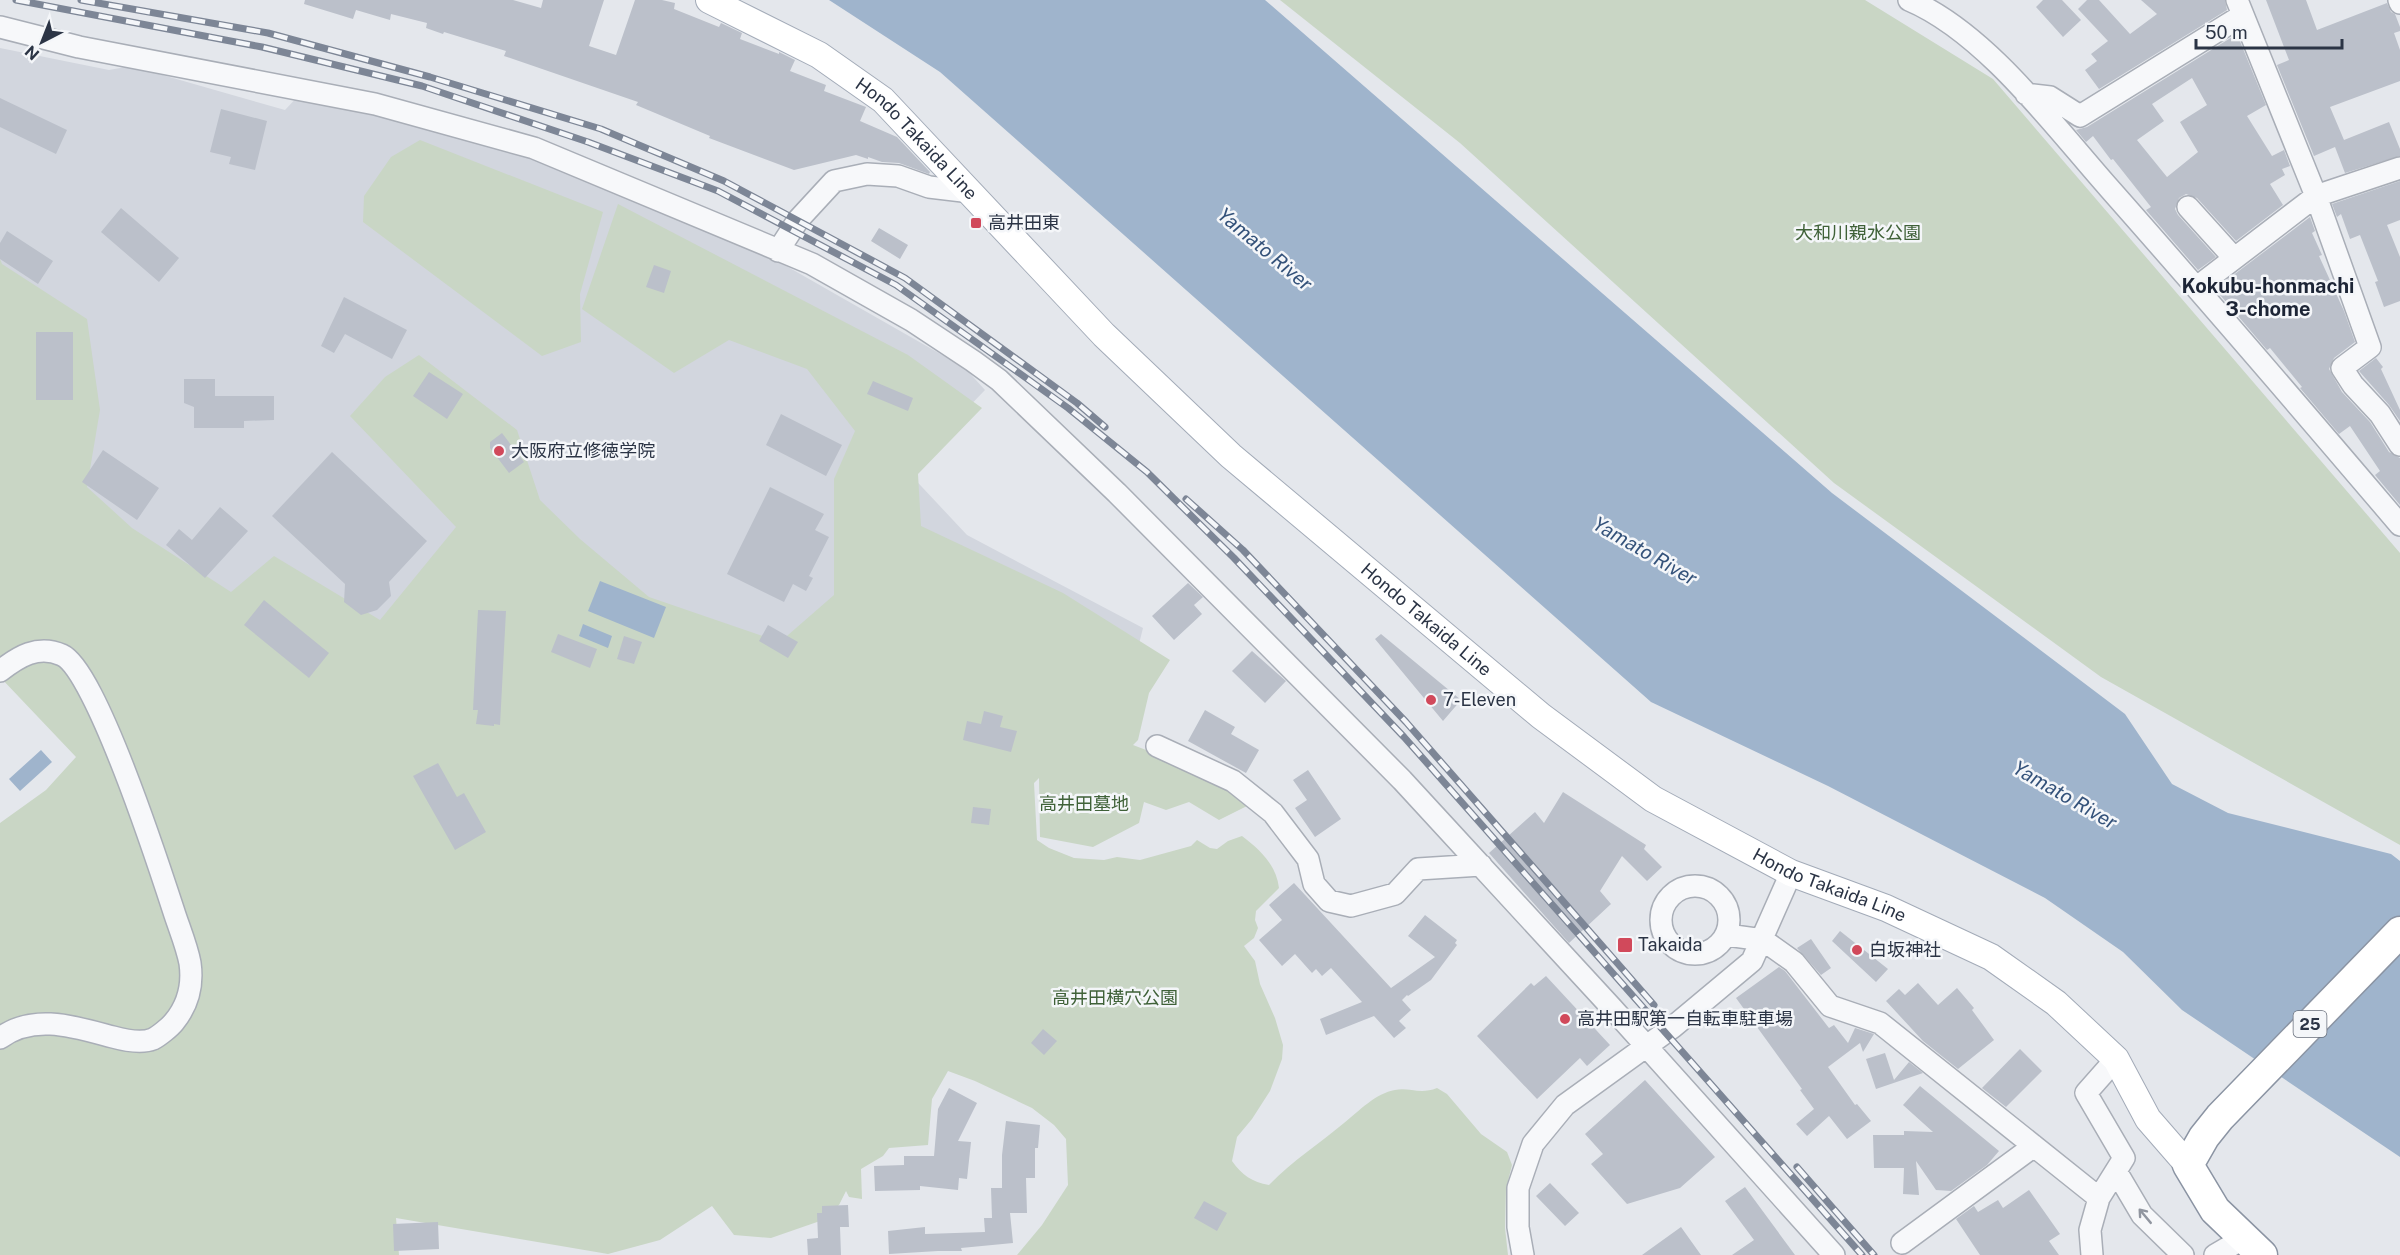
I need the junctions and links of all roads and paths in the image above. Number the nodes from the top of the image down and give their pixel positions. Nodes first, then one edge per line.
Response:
1 (709, 0) edge
2 (1909, 0) edge
3 (2240, 8) edge
4 (0, 27) edge
5 (2026, 93) junction
6 (2400, 168) edge
7 (971, 192) junction
8 (2316, 196) junction
9 (2188, 207) dead end
10 (778, 251) junction
11 (2234, 258) junction
12 (2197, 287) junction
13 (2400, 445) edge
14 (2400, 525) edge
15 (0, 671) edge
16 (1157, 746) dead end
17 (1481, 865) junction
18 (1791, 873) junction
19 (2400, 932) edge
20 (1727, 935) dead end
21 (1763, 940) junction
22 (0, 1038) edge
23 (1647, 1047) junction
24 (2116, 1059) junction
25 (2034, 1146) junction
26 (2188, 1165) junction
27 (2116, 1170) junction
28 (2099, 1198) junction
29 (1902, 1243) dead end
30 (2253, 1247) edge
31 (1523, 1255) edge
32 (1834, 1255) edge
33 (2092, 1255) edge
34 (2183, 1255) edge
35 (2215, 1255) edge

1 - 7 main road, Hondo Takaida Line
2 - 5 street
3 - 5 street
3 - 8 street
4 - 10 street
5 - 12 street
6 - 8 street
7 - 10 street
7 - 18 main road, Hondo Takaida Line
8 - 11 street
8 - 13 street
9 - 11 street
10 - 17 street
11 - 12 street
12 - 14 street
15 - 22 street
16 - 17 street
17 - 23 street
18 - 21 street
18 - 24 main road, Hondo Takaida Line
19 - 26 highway, 25
20 - 21 street
21 - 23 street
21 - 25 street
23 - 31 street
23 - 32 street
24 - 26 main road, Hondo Takaida Line
24 - 27 street
25 - 28 street
25 - 29 street
26 - 30 highway
27 - 28 street
34 -> 27 street
28 - 33 street
30 - 35 street

